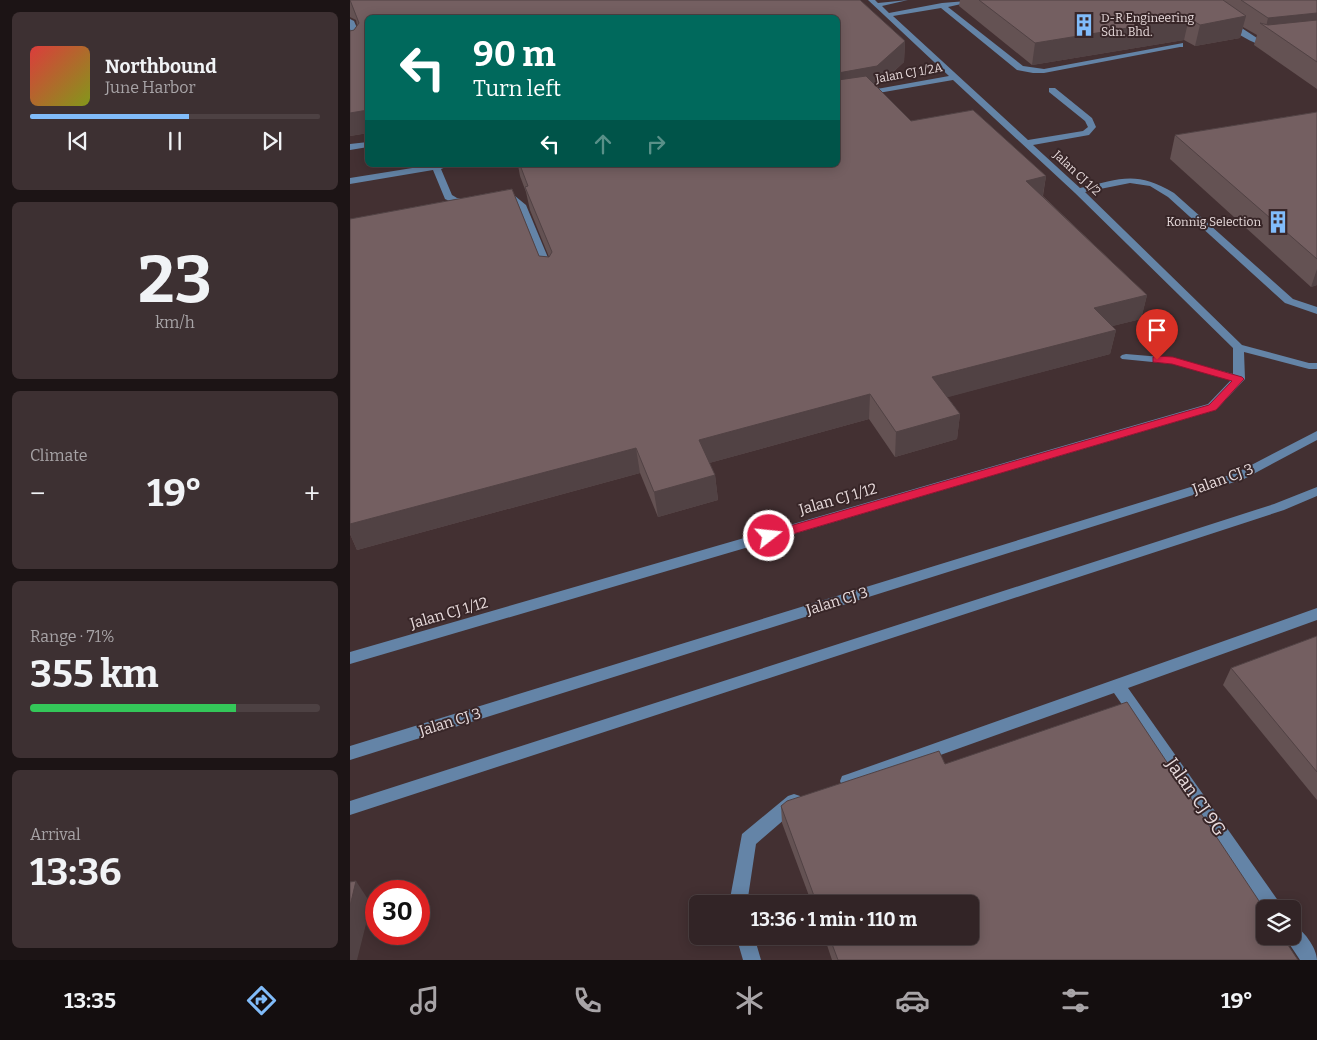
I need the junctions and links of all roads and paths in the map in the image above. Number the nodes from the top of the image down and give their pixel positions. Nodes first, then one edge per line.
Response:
1 (905, 0) edge
2 (976, 0) edge
3 (873, 2) edge
4 (942, 5) junction
5 (887, 15) junction
6 (1220, 17) edge
7 (350, 21) edge
8 (1282, 41) edge
9 (1180, 46) edge
10 (350, 49) edge
11 (954, 78) junction
12 (1052, 90) dead end
13 (840, 98) edge
14 (1027, 143) junction
15 (365, 144) edge
16 (350, 147) edge
17 (430, 167) edge
18 (436, 167) edge
19 (350, 181) edge
20 (1078, 191) junction
21 (492, 199) edge
22 (474, 200) edge
23 (550, 277) edge
24 (1317, 311) edge
25 (1238, 347) junction
26 (1126, 357) dead end
27 (1317, 366) edge
28 (1239, 379) junction
29 (1317, 435) edge
30 (1317, 491) edge
31 (1317, 614) edge
32 (350, 658) edge
33 (1118, 686) junction
34 (350, 753) edge
35 (838, 785) edge
36 (810, 795) edge
37 (350, 808) edge
38 (739, 895) edge
39 (1269, 900) edge
40 (748, 945) edge
41 (1301, 945) edge
42 (752, 960) edge
43 (1312, 960) edge

1 - 3 street
2 - 4 street
3 - 5 street, Jalan CJ 1/2
4 - 5 street
4 - 9 street
5 - 11 street, Jalan CJ 1/2
6 - 8 street
7 - 10 street
11 - 13 street, Jalan CJ 1/2A
11 - 14 street, Jalan CJ 1/2
12 - 14 street
14 - 20 street, Jalan CJ 1/2
15 - 16 street
17 - 19 street
18 - 22 street
20 - 24 street
20 - 25 street, Jalan CJ 1/2
21 - 23 street
25 - 27 street
25 - 28 street
26 - 28 street
28 - 32 street, Jalan CJ 1/12
29 - 34 street, Jalan CJ 3
30 - 37 street
31 - 33 street
33 - 35 street
33 - 39 street, Jalan CJ 9G
36 - 38 street
40 - 42 street
41 - 43 street

